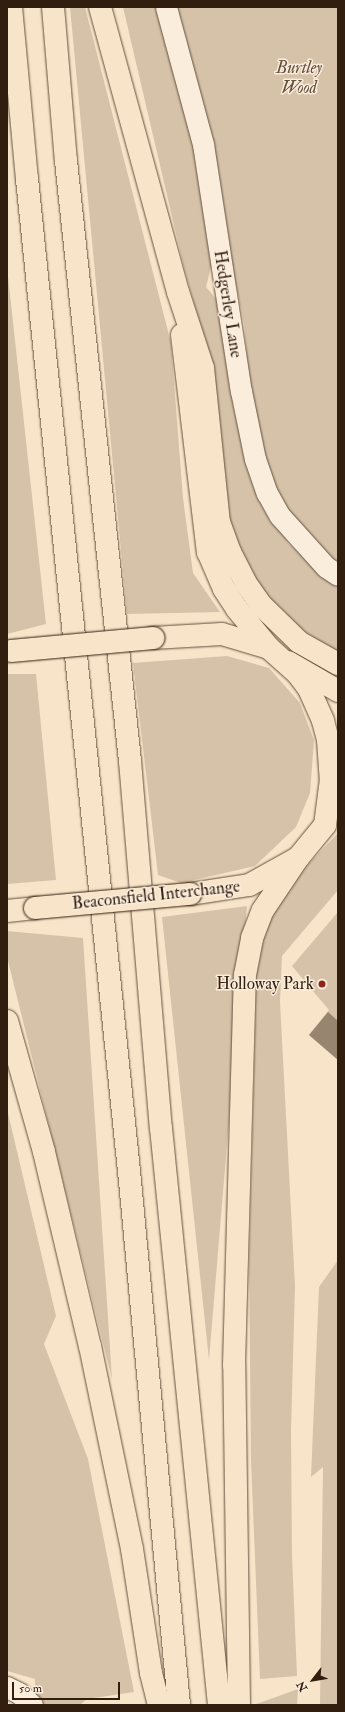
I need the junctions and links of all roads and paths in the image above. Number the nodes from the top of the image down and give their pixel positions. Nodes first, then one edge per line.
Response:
1 (11, 7) edge
2 (52, 7) edge
3 (100, 7) edge
4 (166, 7) edge
5 (178, 292) junction
6 (338, 574) edge
7 (9, 651) edge
8 (273, 651) junction
9 (338, 664) edge
10 (338, 691) edge
11 (331, 820) edge
12 (298, 858) junction
13 (7, 911) edge
14 (7, 1021) edge
15 (7, 1687) edge
16 (32, 1705) edge
17 (159, 1705) edge
18 (179, 1705) edge
19 (219, 1705) edge
20 (239, 1705) edge

1 - 18 main road
2 - 19 main road
3 - 5 main road
4 - 6 street, Hedgerley Lane
5 - 8 main road
5 - 9 main road
7 - 8 main road, Beaconsfield Interchange, bridge
8 - 10 main road
8 - 11 main road, Beaconsfield Interchange
11 - 12 main road, Beaconsfield Interchange
12 - 13 main road, Beaconsfield Interchange, bridge
12 - 20 main road
14 - 17 main road
15 - 16 street

